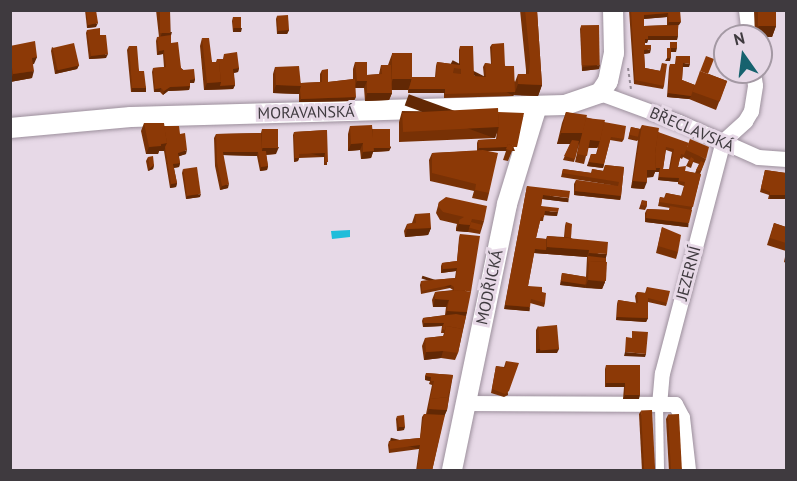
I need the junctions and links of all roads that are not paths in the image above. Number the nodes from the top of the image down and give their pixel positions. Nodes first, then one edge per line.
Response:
1 (613, 10) edge
2 (755, 84) edge
3 (600, 93) junction
4 (537, 106) junction
5 (10, 128) edge
6 (723, 141) junction
7 (786, 159) edge
8 (465, 403) junction
9 (659, 405) junction
10 (452, 471) edge
11 (660, 471) edge
12 (688, 471) edge

1 - 3 street
2 - 6 street
3 - 4 street, MORAVANSKÁ
3 - 6 street, BŘECLAVSKÁ
4 - 5 street, MORAVANSKÁ
4 - 8 street, MODŘICKÁ
6 - 7 street, BŘECLAVSKÁ
6 - 9 street, JEZERNÍ
8 - 9 street
8 - 10 street, MODŘICKÁ
9 - 11 lane
9 - 12 street

